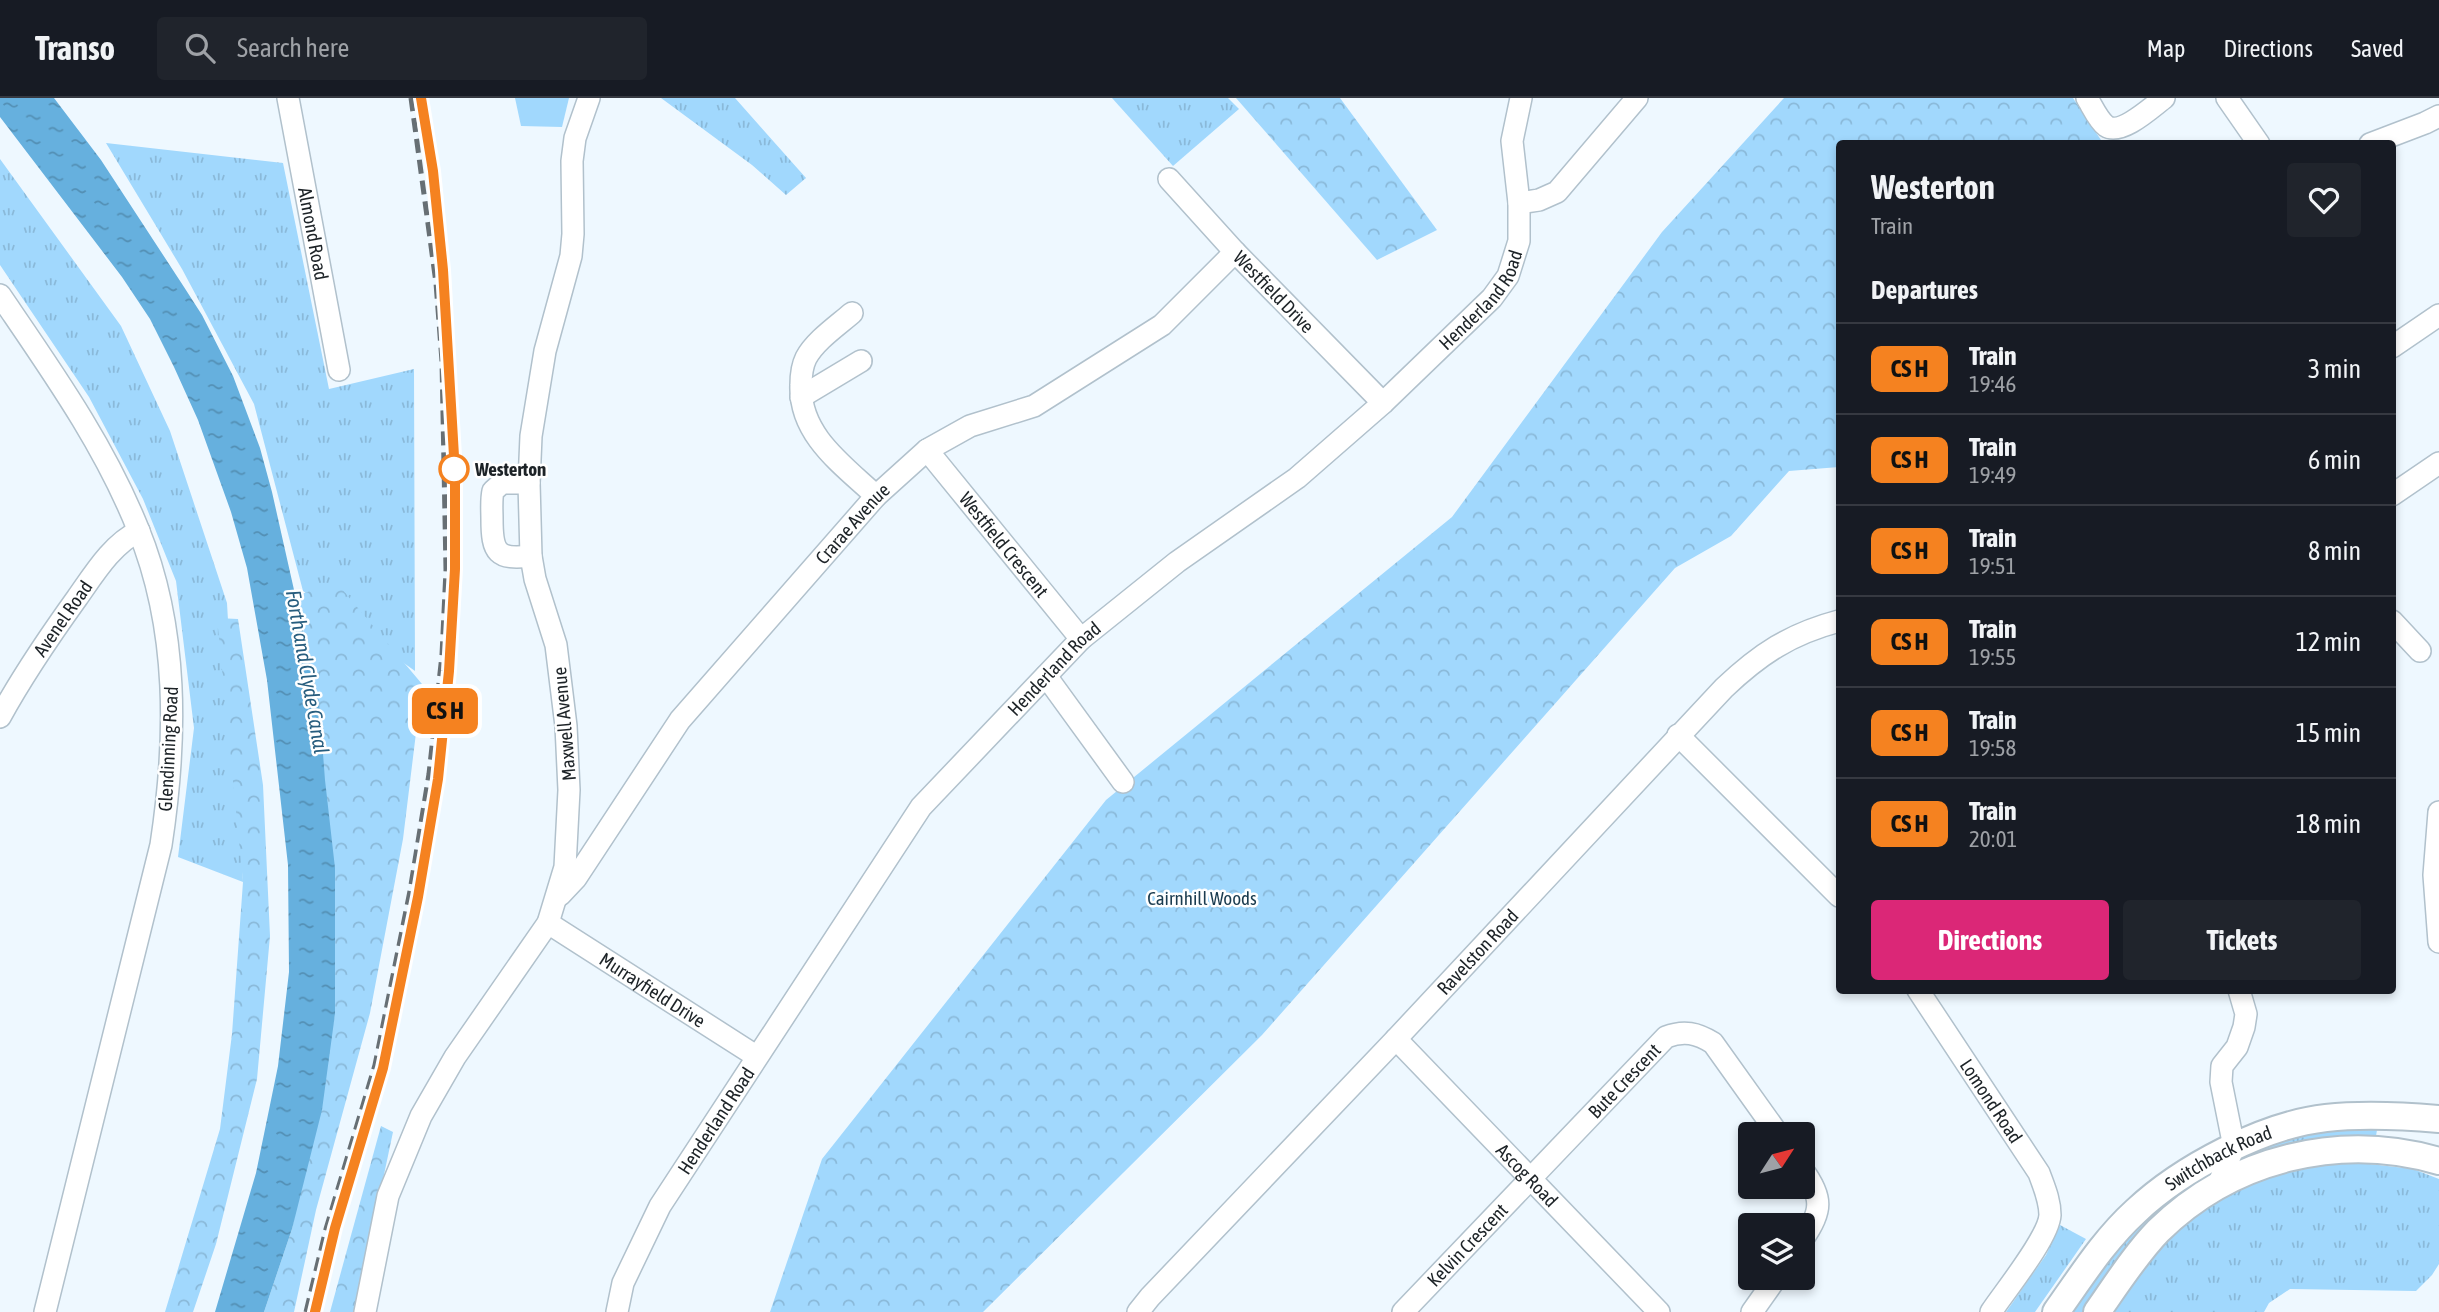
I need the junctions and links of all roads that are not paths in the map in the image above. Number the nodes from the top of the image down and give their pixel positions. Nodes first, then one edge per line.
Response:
1 (288, 98) edge
2 (589, 98) edge
3 (1521, 98) edge
4 (1637, 98) edge
5 (2087, 98) edge
6 (2164, 98) edge
7 (2227, 98) edge
8 (2439, 116) edge
9 (2256, 140) edge
10 (2381, 140) edge
11 (1169, 179) dead end
12 (1518, 204) junction
13 (1235, 252) junction
14 (1, 297) edge
15 (852, 313) dead end
16 (2439, 315) edge
17 (2396, 344) edge
18 (861, 361) dead end
19 (340, 370) dead end
20 (1383, 402) junction
21 (802, 404) junction
22 (927, 450) junction
23 (2439, 463) edge
24 (529, 482) junction
25 (2396, 492) edge
26 (876, 496) junction
27 (139, 531) junction
28 (531, 556) junction
29 (1836, 622) edge
30 (2396, 625) edge
31 (1081, 639) junction
32 (2420, 651) dead end
33 (1046, 676) junction
34 (0, 717) edge
35 (1678, 735) junction
36 (1123, 782) dead end
37 (2439, 812) edge
38 (1836, 893) edge
39 (558, 897) junction
40 (2438, 916) edge
41 (548, 923) junction
42 (2439, 942) edge
43 (1921, 994) edge
44 (2240, 994) edge
45 (1395, 1038) junction
46 (756, 1056) junction
47 (2439, 1119) edge
48 (1768, 1122) edge
49 (2234, 1147) junction
50 (2439, 1161) edge
51 (1529, 1179) junction
52 (2218, 1185) junction
53 (1815, 1186) edge
54 (1815, 1219) edge
55 (1768, 1290) edge
56 (46, 1312) edge
57 (365, 1312) edge
58 (617, 1312) edge
59 (1138, 1312) edge
60 (1403, 1312) edge
61 (1659, 1312) edge
62 (1752, 1312) edge
63 (1991, 1312) edge
64 (2056, 1312) edge
65 (2097, 1312) edge

1 - 19 street, Almond Road
2 - 24 street, Maxwell Avenue
3 - 12 street, Henderland Road
4 - 12 street
5 - 6 street
7 - 9 street
8 - 10 street
11 - 13 street, Westfield Drive
12 - 20 street, Henderland Road
13 - 20 street, Westfield Drive
13 - 22 street, Crarae Avenue
14 - 27 street, Glendinning Road
15 - 21 street
16 - 17 street
18 - 21 street
20 - 31 street, Henderland Road
21 - 26 street
22 - 26 street, Crarae Avenue
22 - 31 street, Westfield Crescent
23 - 25 street
24 - 28 street, Maxwell Avenue
24 - 28 street
26 - 39 street, Crarae Avenue
27 - 34 street, Avenel Road
27 - 56 street, Glendinning Road
28 - 39 street, Maxwell Avenue
29 - 35 street, Ravelston Road
30 - 32 street
31 - 33 street, Henderland Road
33 - 36 street
33 - 46 street, Henderland Road
35 - 38 street
35 - 45 street, Ravelston Road
37 - 40 street
39 - 41 street, Maxwell Avenue
40 - 42 street
41 - 46 street, Murrayfield Drive
41 - 57 street, Maxwell Avenue
43 - 63 street, Lomond Road
44 - 49 street
45 - 51 street, Ascog Road
45 - 59 street, Ravelston Road
46 - 58 street, Henderland Road
47 - 49 main road, Switchback Road
48 - 51 street, Bute Crescent
49 - 52 street
49 - 64 main road, Switchback Road
50 - 52 main road, Switchback Road
51 - 60 street, Kelvin Crescent
51 - 61 street, Ascog Road
52 - 65 main road, Switchback Road
53 - 54 street
55 - 62 street

